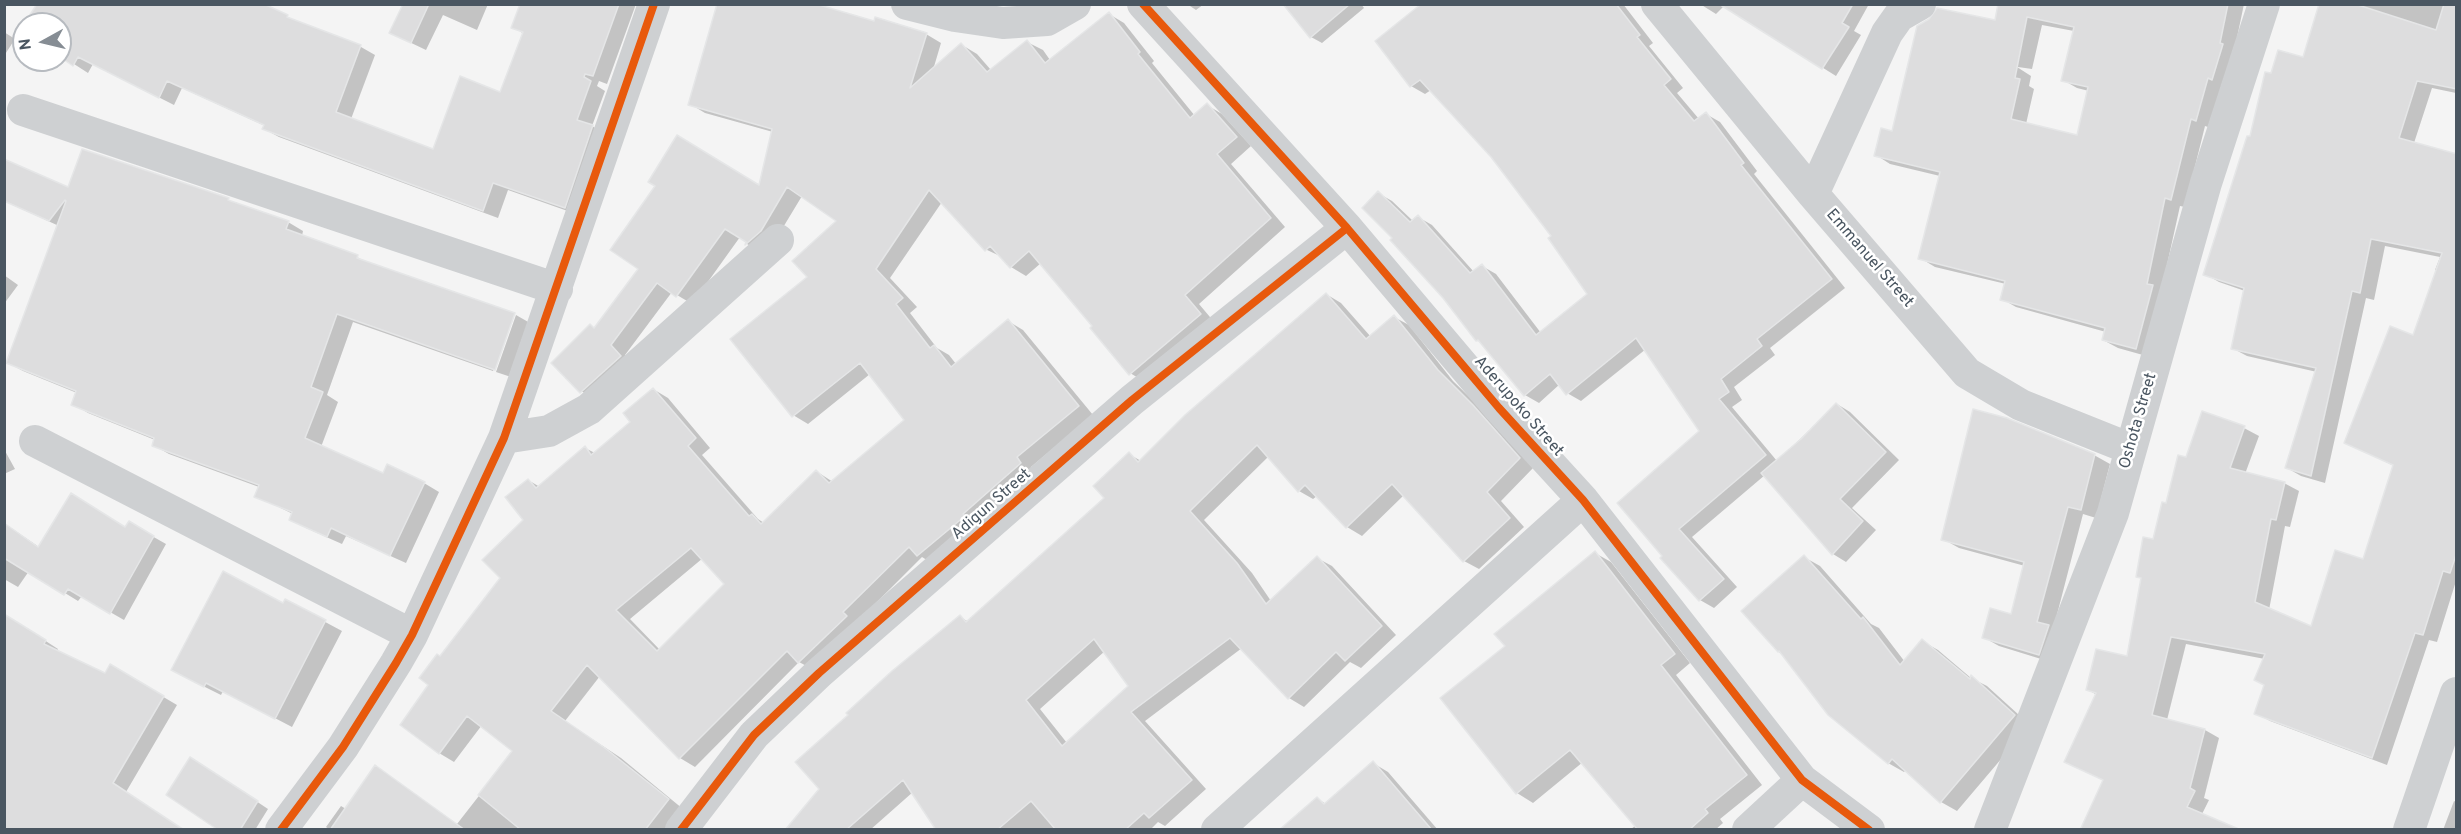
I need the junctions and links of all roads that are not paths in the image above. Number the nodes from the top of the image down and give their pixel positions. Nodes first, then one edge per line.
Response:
1 (654, 4) edge
2 (908, 4) edge
3 (1075, 4) edge
4 (1143, 4) edge
5 (1658, 4) edge
6 (1920, 4) edge
7 (2264, 4) edge
8 (22, 110) dead end
9 (1813, 194) junction
10 (1347, 228) junction
11 (778, 240) dead end
12 (557, 289) junction
13 (504, 438) junction
14 (34, 441) dead end
15 (2131, 450) junction
16 (1583, 500) junction
17 (412, 635) junction
18 (2457, 693) edge
19 (1802, 780) junction
20 (281, 830) edge
21 (681, 830) edge
22 (1217, 830) edge
23 (1748, 830) edge
24 (1869, 830) edge
25 (1989, 830) edge
26 (2409, 830) edge

1 - 12 street
2 - 3 street
4 - 10 street, Aderupoko Street
5 - 9 street, Emmanuel Street
6 - 9 street
7 - 15 street, Oshota Street
8 - 12 street
9 - 15 street, Emmanuel Street
10 - 16 street, Aderupoko Street
10 - 21 street, Adigun Street
11 - 13 street
12 - 13 street
13 - 17 street
14 - 17 street
15 - 25 street, Oshota Street
16 - 19 street, Aderupoko Street
16 - 22 street
17 - 20 street
18 - 26 street
19 - 23 street
19 - 24 street, Aderupoko Street

